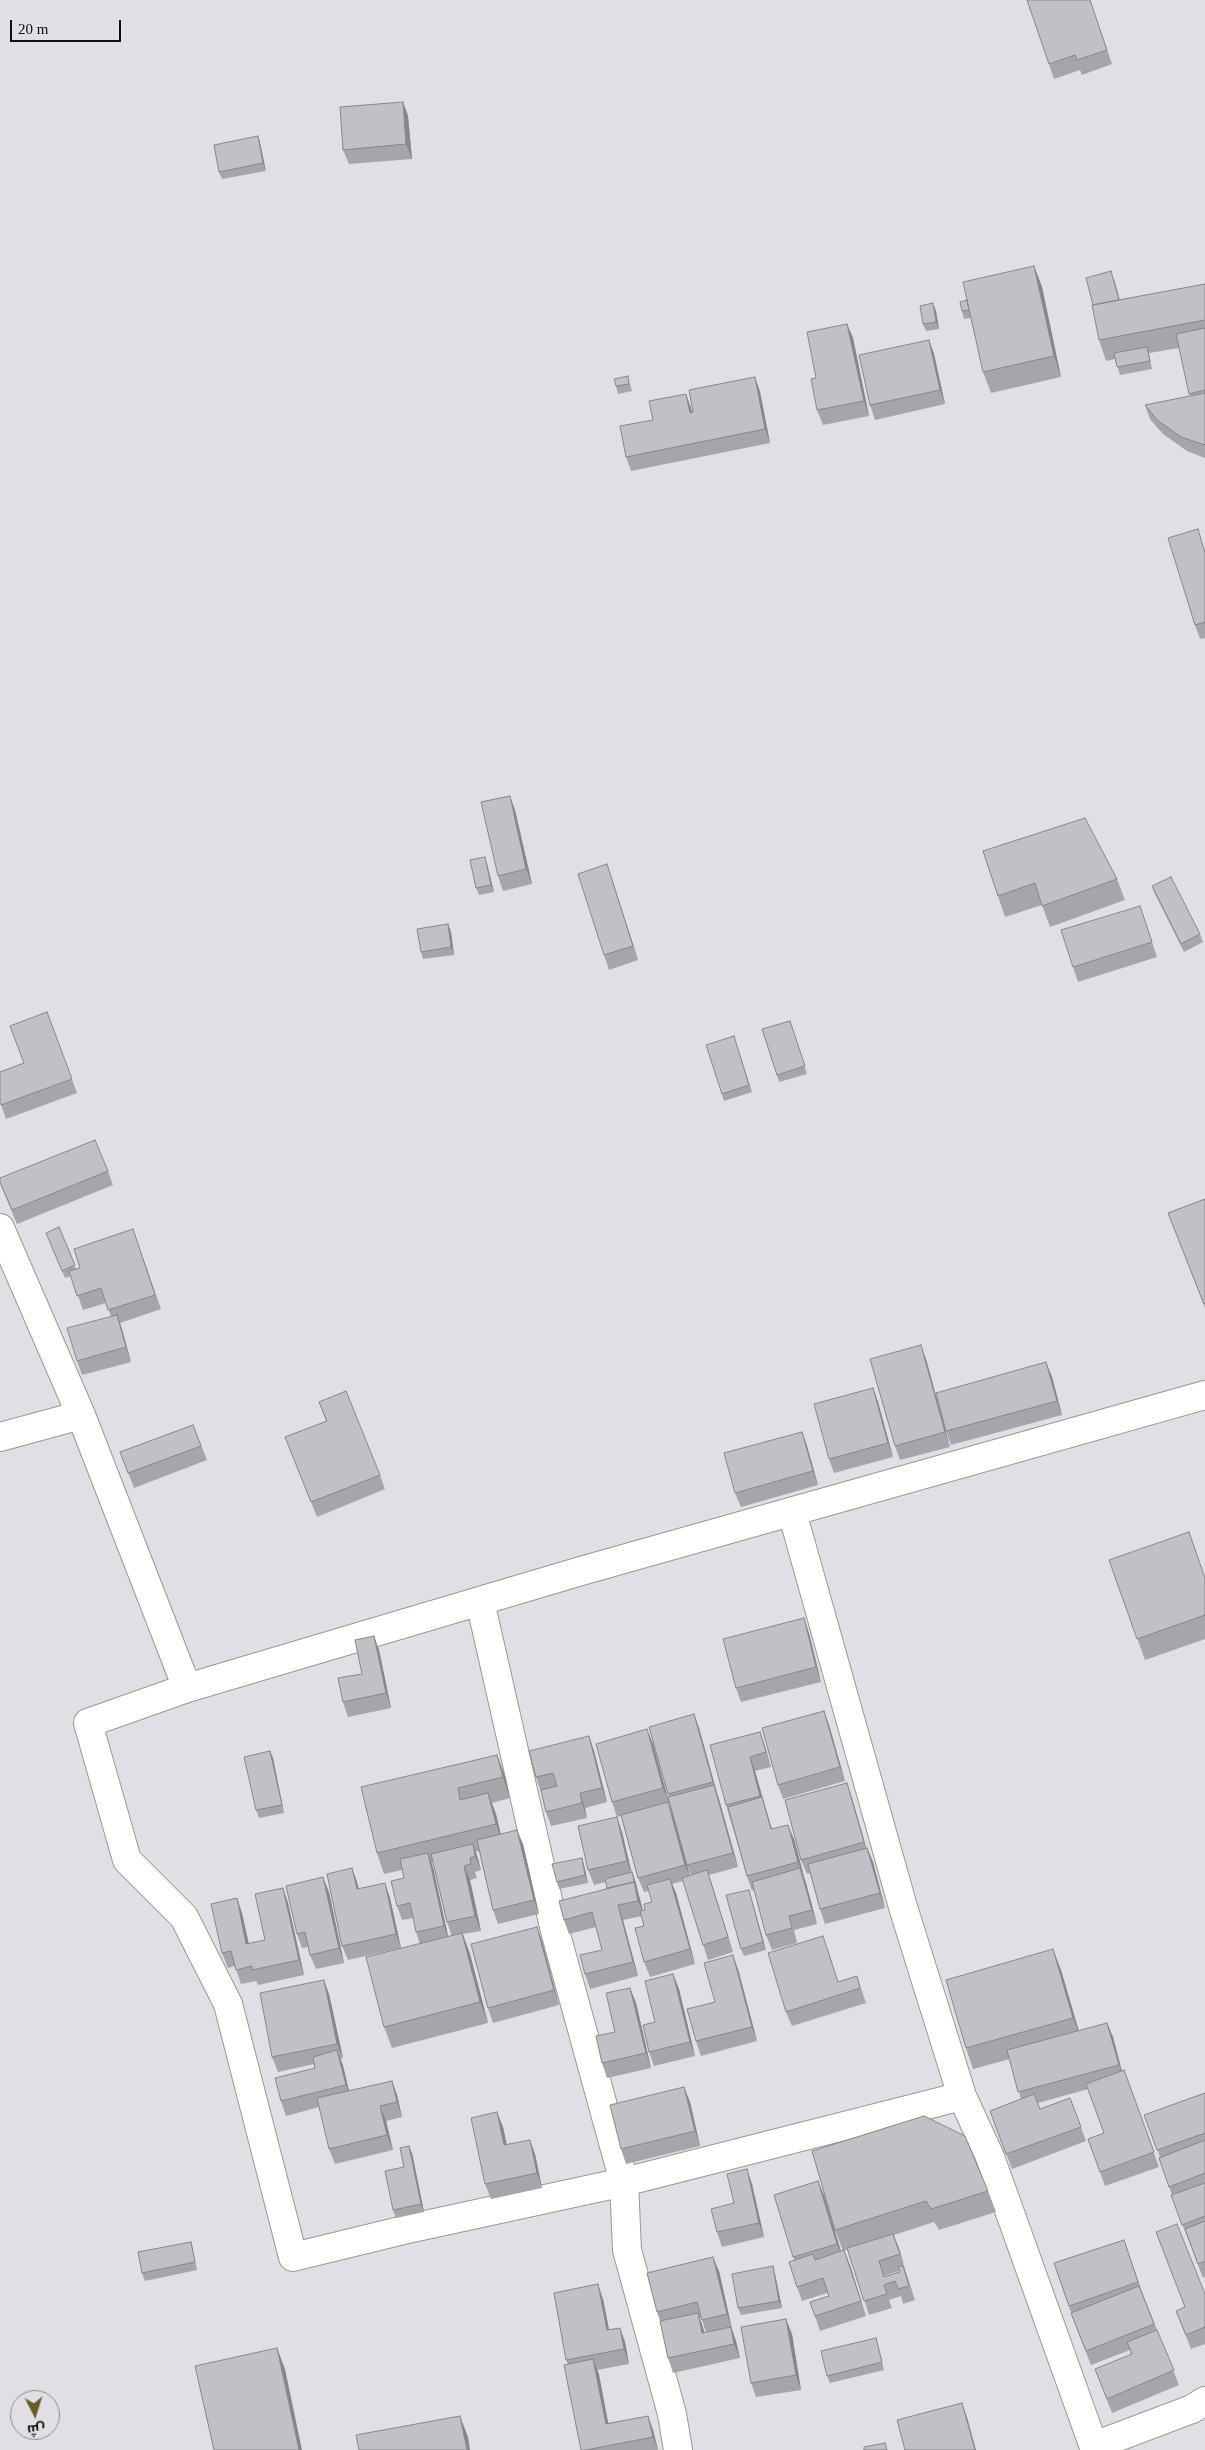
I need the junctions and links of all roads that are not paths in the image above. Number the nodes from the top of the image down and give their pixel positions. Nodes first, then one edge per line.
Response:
1 (0, 1228) edge
2 (1205, 1395) edge
3 (82, 1415) junction
4 (0, 1437) edge
5 (792, 1512) junction
6 (480, 1601) junction
7 (187, 1688) junction
8 (962, 2096) junction
9 (624, 2182) junction
10 (1205, 2401) edge
11 (1094, 2448) edge
12 (678, 2450) edge

1 - 3 street
2 - 5 street
3 - 4 street
3 - 7 street
5 - 6 street
5 - 8 street
6 - 7 street
6 - 9 street
7 - 9 street
8 - 9 street
8 - 11 street
9 - 12 street
10 - 11 street

